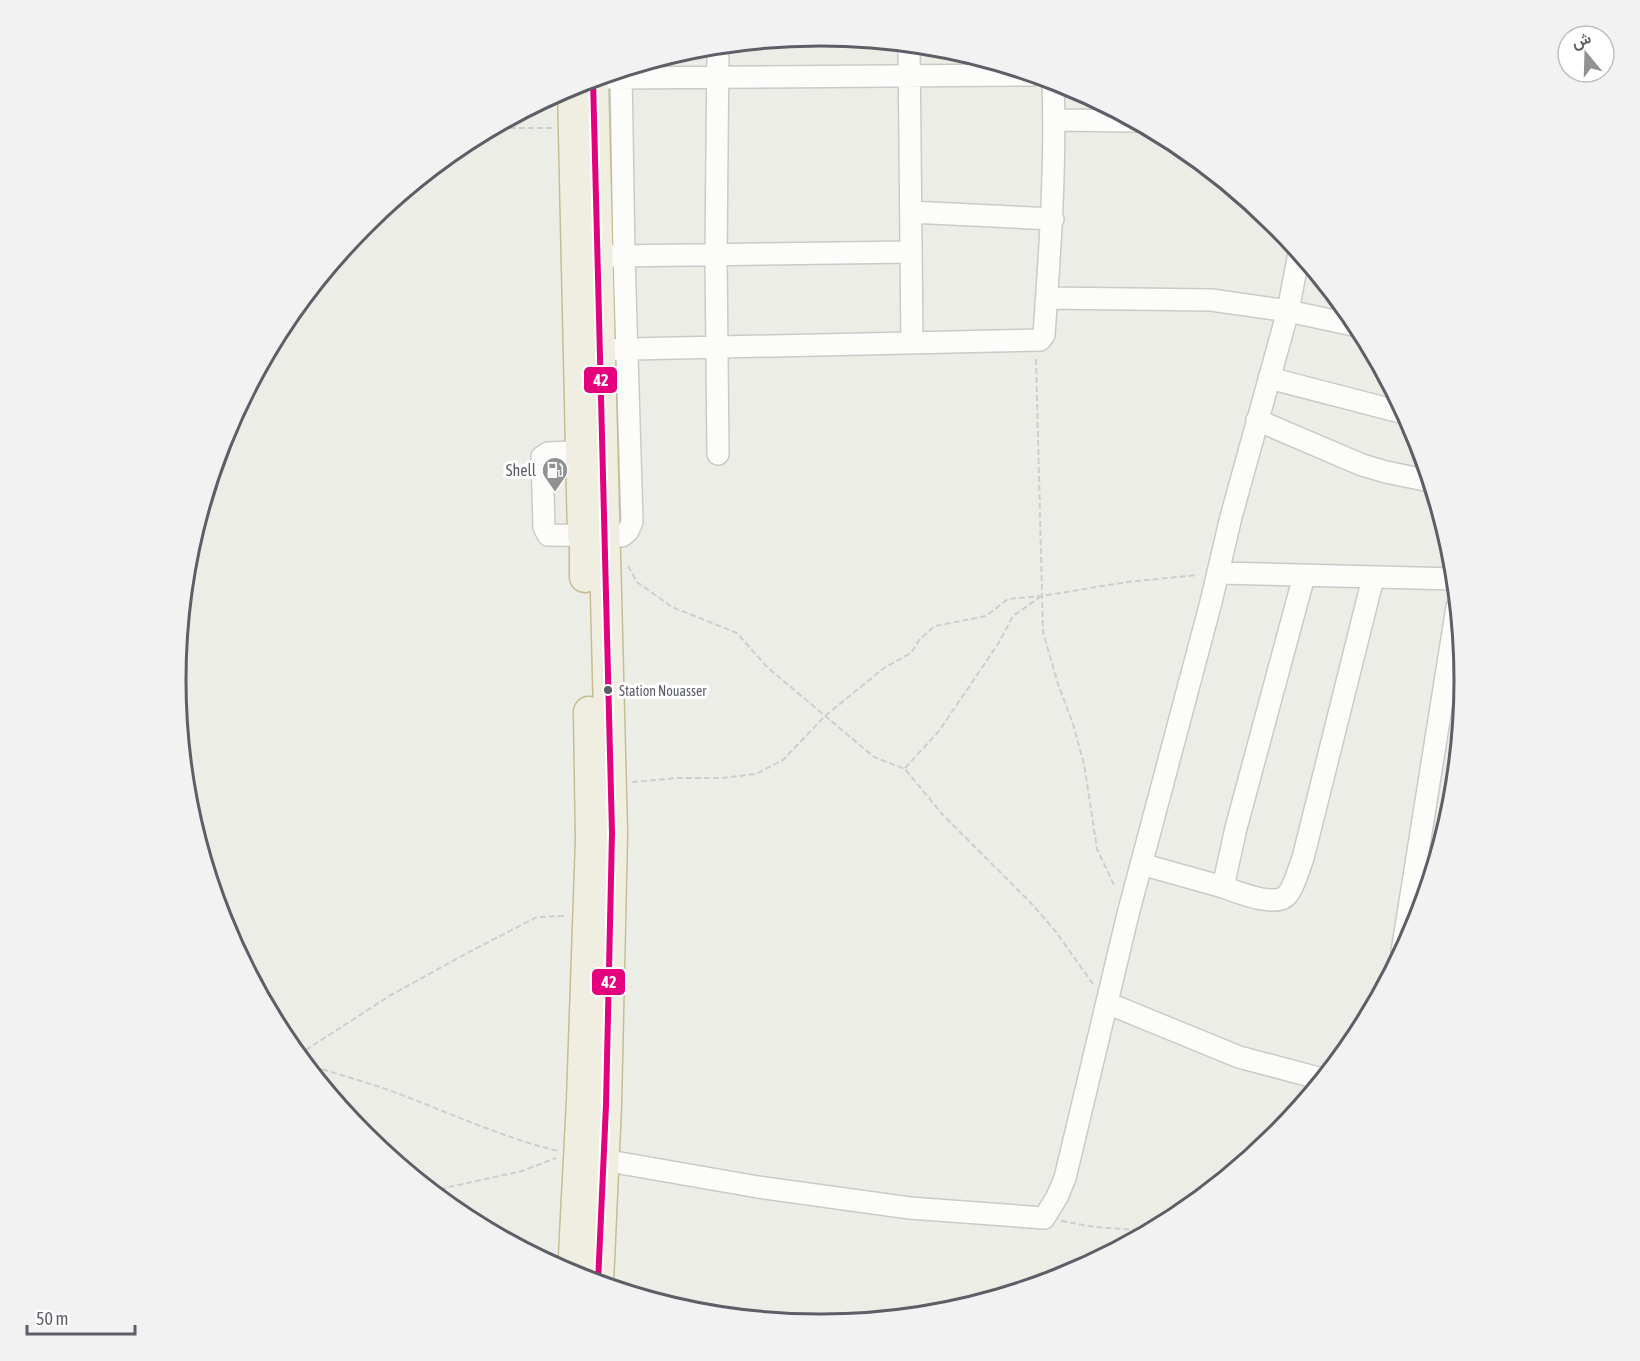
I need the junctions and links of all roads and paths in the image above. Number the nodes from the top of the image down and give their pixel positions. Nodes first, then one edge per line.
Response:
1 (909, 53) edge
2 (718, 55) edge
3 (1008, 75) edge
4 (629, 76) edge
5 (909, 76) junction
6 (719, 77) junction
7 (608, 83) edge
8 (1054, 91) edge
9 (573, 97) edge
10 (1055, 120) junction
11 (1117, 121) edge
12 (573, 127) junction
13 (509, 128) edge
14 (911, 212) junction
15 (1053, 219) junction
16 (911, 252) junction
17 (716, 255) junction
18 (599, 257) junction
19 (1297, 262) edge
20 (1047, 298) junction
21 (1288, 311) junction
22 (1343, 323) edge
23 (1035, 341) junction
24 (912, 343) junction
25 (717, 348) junction
26 (602, 349) junction
27 (1269, 378) junction
28 (1394, 410) edge
29 (1257, 420) junction
30 (593, 451) junction
31 (718, 454) dead end
32 (1421, 479) edge
33 (594, 535) junction
34 (626, 564) dead end
35 (1219, 573) junction
36 (1304, 576) junction
37 (1373, 578) junction
38 (1446, 579) edge
39 (1042, 596) junction
40 (1454, 681) edge
41 (825, 716) junction
42 (905, 769) junction
43 (611, 783) junction
44 (1142, 864) junction
45 (1223, 887) junction
46 (1128, 914) junction
47 (1409, 914) edge
48 (589, 919) junction
49 (1107, 1003) junction
50 (305, 1050) edge
51 (319, 1068) edge
52 (1314, 1077) edge
53 (583, 1157) junction
54 (442, 1189) edge
55 (1044, 1218) junction
56 (1137, 1230) edge
57 (574, 1265) edge
58 (597, 1274) edge

1 - 5 street
2 - 6 street
3 - 5 street
4 - 6 street
5 - 6 street
5 - 14 street
6 - 17 street
7 - 18 highway
8 - 10 street
9 - 12 highway
10 - 11 street
10 - 15 street
12 - 13 path
12 - 18 highway
14 - 15 street
14 - 16 street
15 - 20 street
16 - 17 street
16 - 24 street
17 - 18 street
17 - 25 street
18 - 26 highway
18 - 26 street
19 - 21 street
20 - 21 street
20 - 23 street
21 - 22 street
21 - 27 street
23 - 24 street
23 - 39 path
24 - 25 street
25 - 26 street
25 - 31 street
26 - 30 highway
26 - 33 street
27 - 28 street
27 - 29 street
29 - 32 street
29 - 35 street
30 - 33 highway
30 - 33 street
33 - 43 highway
33 - 48 highway
34 - 41 path
35 - 36 street
35 - 39 path
35 - 44 street
36 - 37 street
36 - 45 street
37 - 38 street
37 - 45 street
39 - 41 path
39 - 42 path
39 - 46 path
40 - 47 street
41 - 42 path
41 - 43 path
42 - 49 path
43 - 53 highway
44 - 45 street
44 - 46 street
46 - 49 street
48 - 50 path
48 - 53 highway
49 - 52 street
49 - 55 street
51 - 53 path
53 - 54 path
53 - 55 street
53 - 57 highway
53 - 58 highway
55 - 56 path

